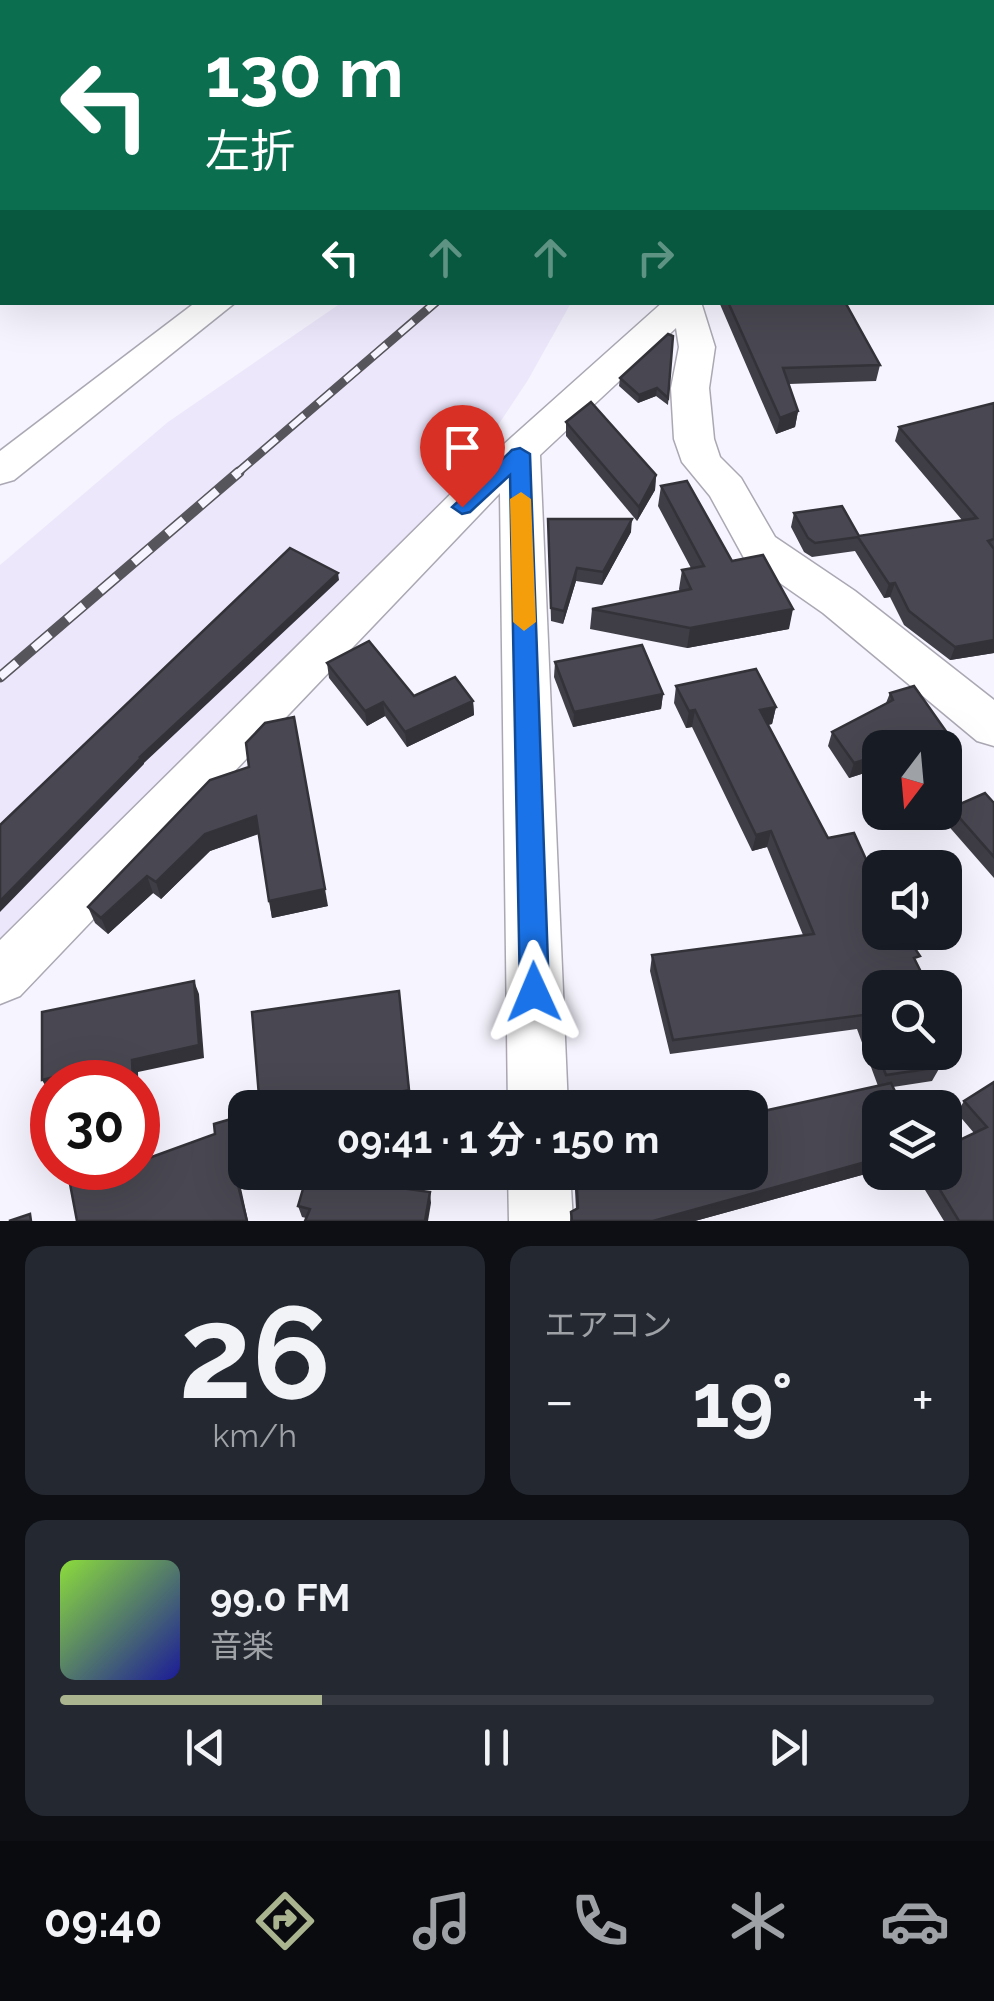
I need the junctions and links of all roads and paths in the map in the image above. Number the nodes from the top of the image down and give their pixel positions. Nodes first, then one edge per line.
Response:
1 (215, 305) edge
2 (681, 305) edge
3 (685, 305) edge
4 (520, 454) junction
5 (0, 471) edge
6 (994, 727) edge
7 (0, 978) edge
8 (538, 1090) edge
9 (540, 1190) edge
10 (541, 1221) edge

1 - 5 street
2 - 4 street
3 - 6 street
4 - 7 street
4 - 8 street
9 - 10 street

